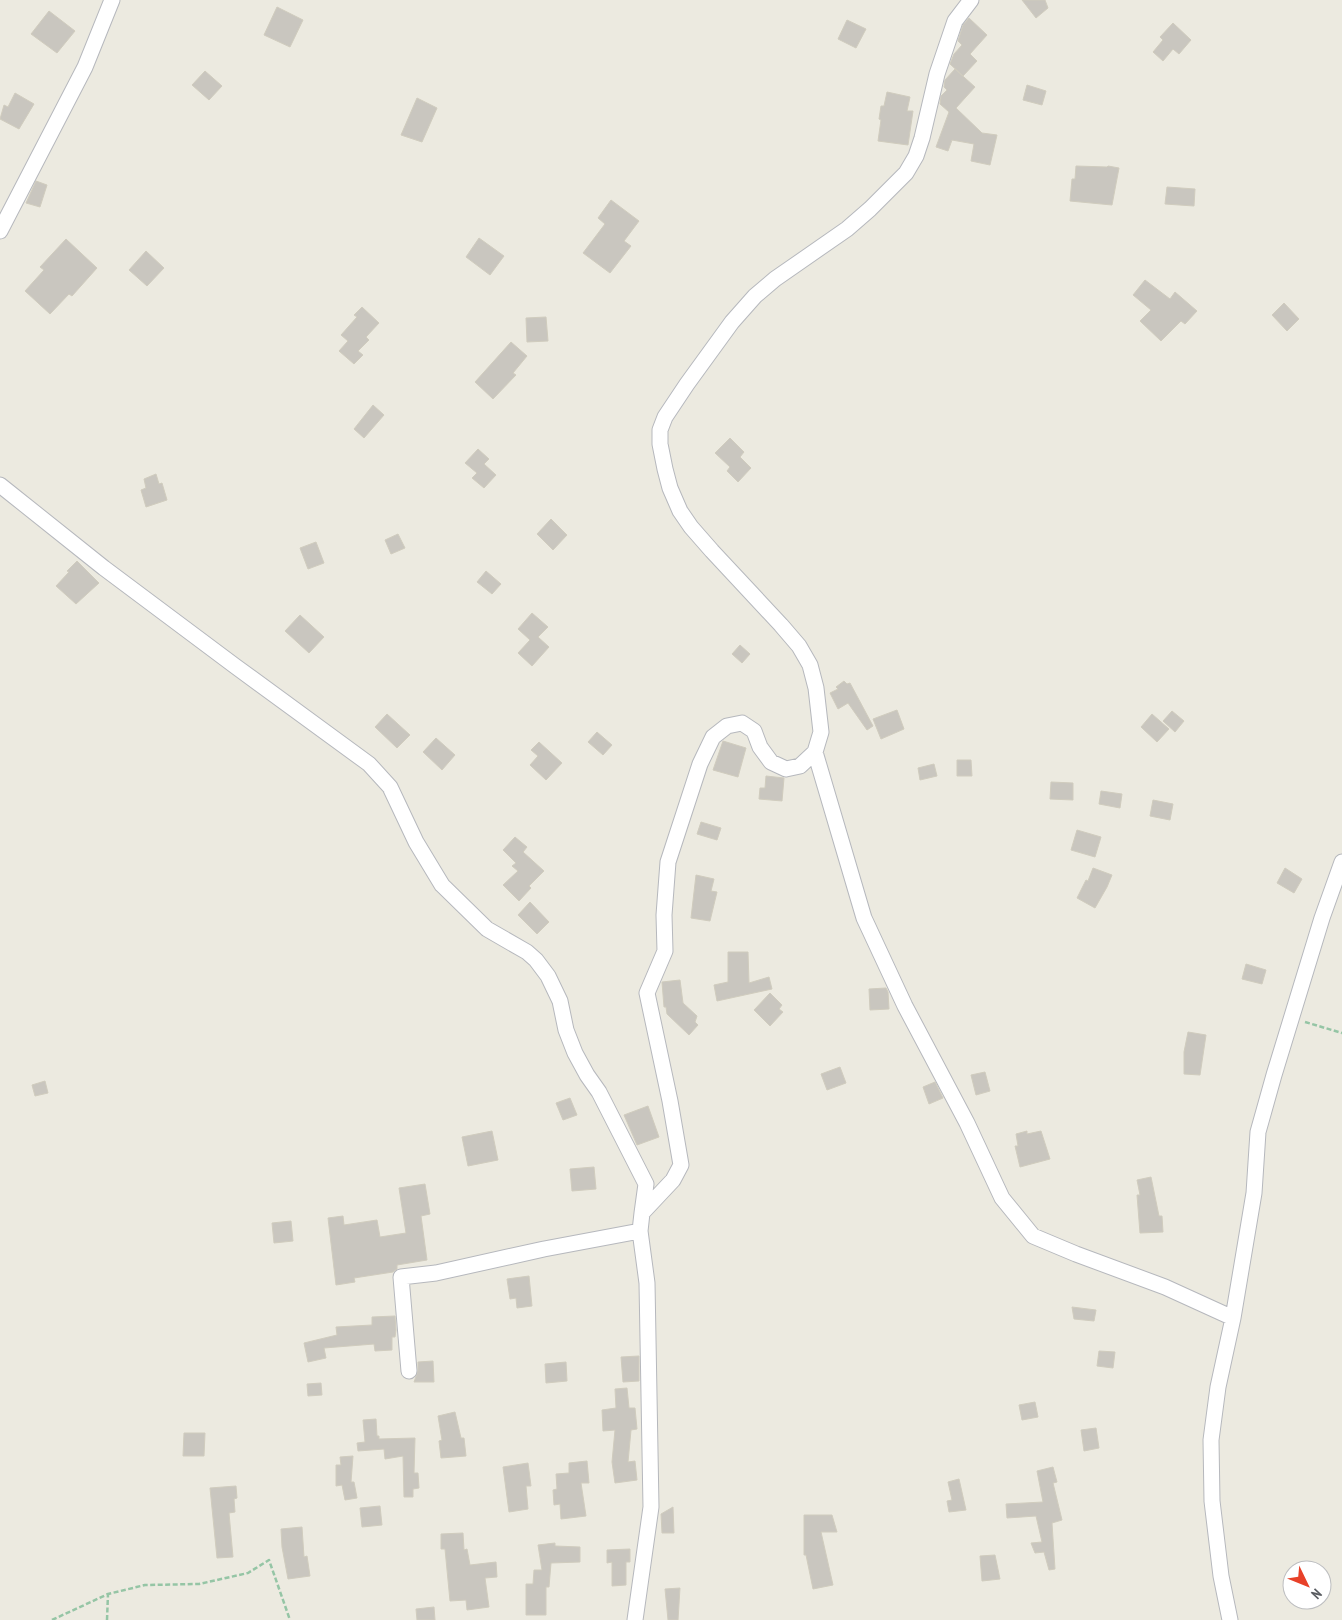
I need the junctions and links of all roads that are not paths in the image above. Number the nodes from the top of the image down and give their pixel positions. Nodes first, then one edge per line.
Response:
1 (112, 0) edge
2 (971, 0) edge
3 (0, 231) edge
4 (0, 485) edge
5 (815, 752) junction
6 (1342, 862) edge
7 (642, 1213) junction
8 (640, 1231) junction
9 (1234, 1318) junction
10 (409, 1371) dead end
11 (635, 1620) edge
12 (1230, 1620) edge

1 - 3 street
2 - 5 street
4 - 7 street
5 - 7 street
5 - 9 street
6 - 9 street
7 - 8 street
8 - 10 street
8 - 11 street
9 - 12 street

